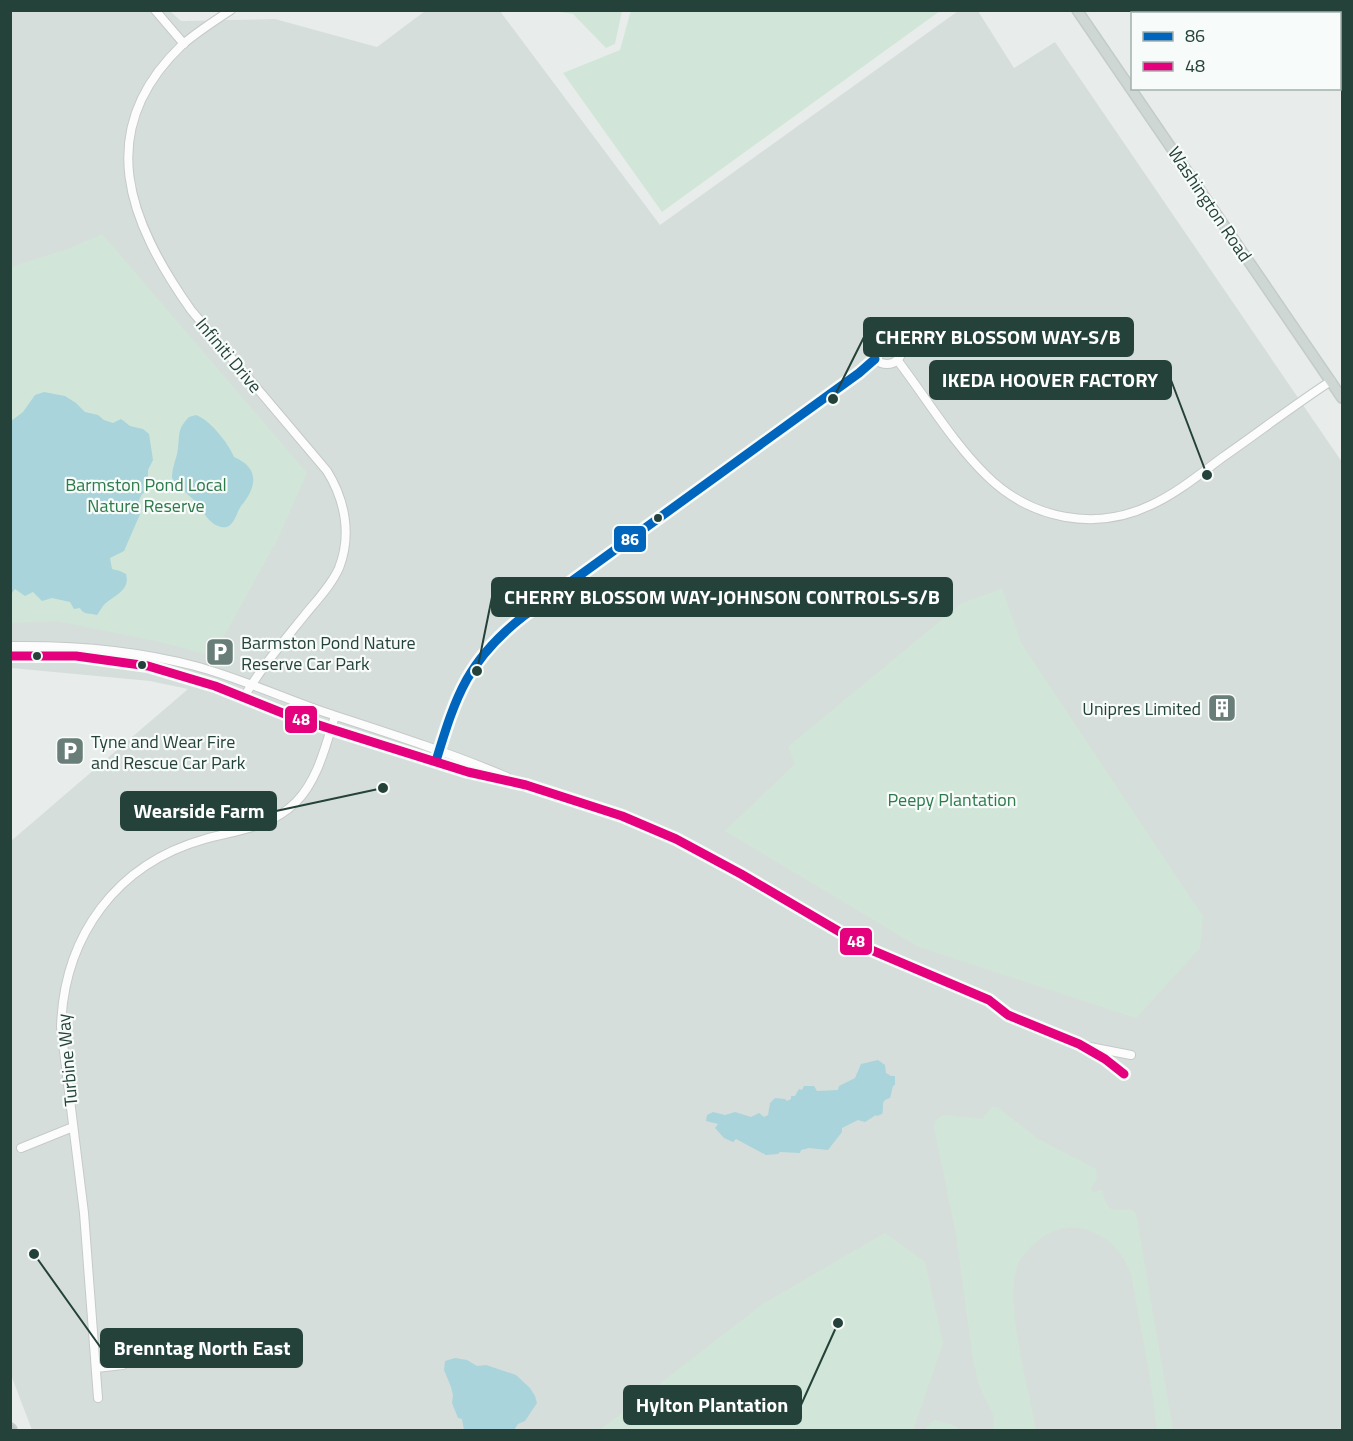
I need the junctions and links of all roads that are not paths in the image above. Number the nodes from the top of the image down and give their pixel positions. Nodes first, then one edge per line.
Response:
1 (155, 10) edge
2 (231, 10) edge
3 (1077, 10) edge
4 (184, 44) junction
5 (1131, 89) edge
6 (1132, 90) edge
7 (875, 359) junction
8 (898, 361) junction
9 (1331, 381) junction
10 (1342, 398) edge
11 (10, 646) edge
12 (10, 656) edge
13 (251, 685) junction
14 (243, 697) junction
15 (335, 716) junction
16 (331, 729) junction
17 (439, 750) junction
18 (436, 761) junction
19 (526, 785) junction
20 (1079, 1044) junction
21 (1131, 1055) dead end
22 (1124, 1074) dead end
23 (73, 1127) junction
24 (21, 1148) dead end
25 (123, 1365) dead end
26 (96, 1368) junction
27 (98, 1398) dead end

1 - 4 street
2 - 4 street, Infiniti Drive
3 - 5 main road, Washington Road
4 - 13 street, Infiniti Drive
6 - 9 main road, Washington Road
7 - 8 street
7 - 8 street
7 - 17 street
8 - 9 street
9 - 10 main road, Washington Road
11 - 13 street
12 - 14 street
13 - 14 street, Infiniti Drive
13 - 15 street
14 - 16 street
15 - 16 street, Turbine Way
15 - 17 street
16 - 18 street
16 - 23 street, Turbine Way
17 - 18 street
17 - 19 street
18 - 19 street
19 - 20 street
20 - 21 street
20 - 22 street
23 - 24 street
23 - 26 street, Turbine Way
25 - 26 street
26 - 27 street, Turbine Way

